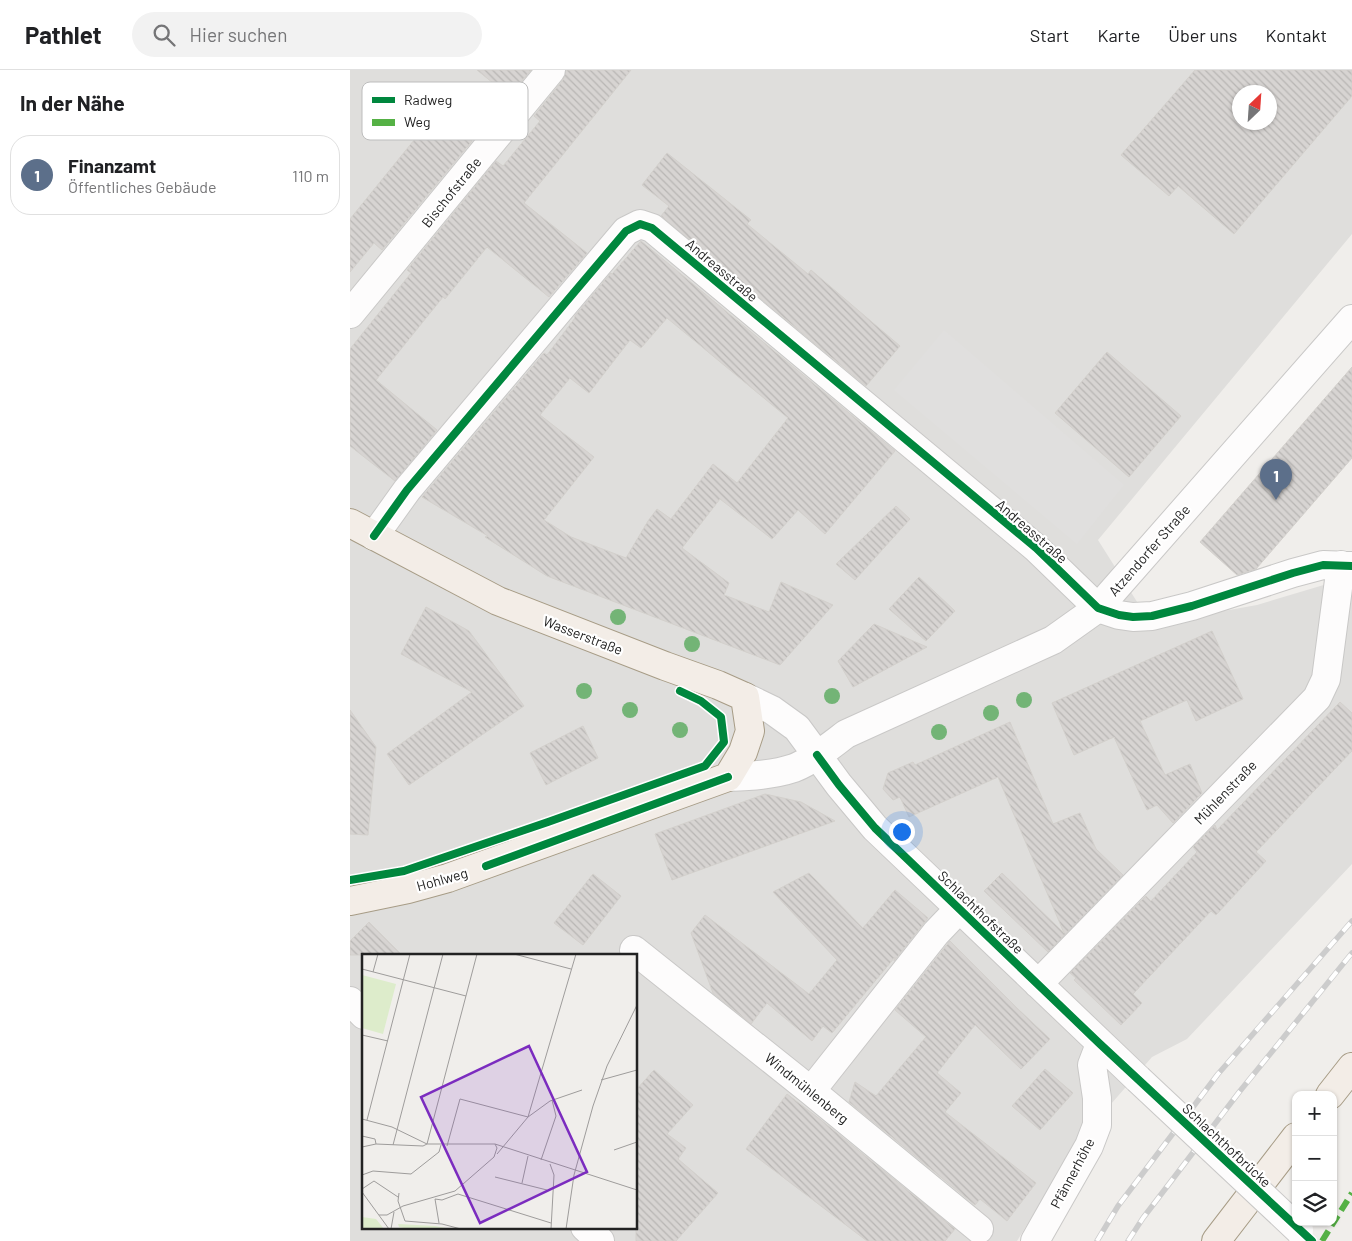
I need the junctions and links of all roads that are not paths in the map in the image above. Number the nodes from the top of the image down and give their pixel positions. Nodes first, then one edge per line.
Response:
1 (551, 70) edge
2 (528, 98) edge
3 (493, 140) edge
4 (350, 314) edge
5 (1352, 319) edge
6 (350, 523) edge
7 (374, 536) junction
8 (1346, 566) edge
9 (1098, 608) junction
10 (745, 697) junction
11 (817, 755) junction
12 (728, 777) junction
13 (350, 901) edge
14 (960, 909) junction
15 (634, 950) dead end
16 (1038, 984) junction
17 (350, 1000) edge
18 (362, 1013) edge
19 (1100, 1044) junction
20 (1352, 1067) edge
21 (1138, 1079) joint
22 (811, 1091) junction
23 (1333, 1091) edge
24 (1292, 1142) edge
25 (586, 1228) edge
26 (978, 1228) dead end
27 (1306, 1235) edge
28 (600, 1241) edge
29 (1035, 1241) edge
30 (1216, 1241) edge

1 - 2 street, Bischofstraße
3 - 4 street, Bischofstraße
5 - 9 street, Atzendorfer Straße
6 - 7 main road, Wasserstraße
7 - 9 street, Andreasstraße
7 - 10 main road, Wasserstraße
8 - 9 street
8 - 16 street, Mühlenstraße
9 - 11 street, Atzendorfer Straße
10 - 11 street
10 - 12 main road
11 - 12 street, Atzendorfer Straße
11 - 14 street, Schlachthofstraße
12 - 13 main road, Hohlweg
14 - 16 street, Schlachthofstraße
14 - 22 street
15 - 22 street, Windmühlenberg
16 - 19 street, Schlachthofstraße
17 - 18 street
19 - 21 street, Schlachthofstraße
19 - 29 street, Pfännerhöhe
20 - 23 main road
21 - 27 street, Schlachthofbrücke, bridge
22 - 26 street, Windmühlenberg
24 - 30 main road
25 - 28 street

